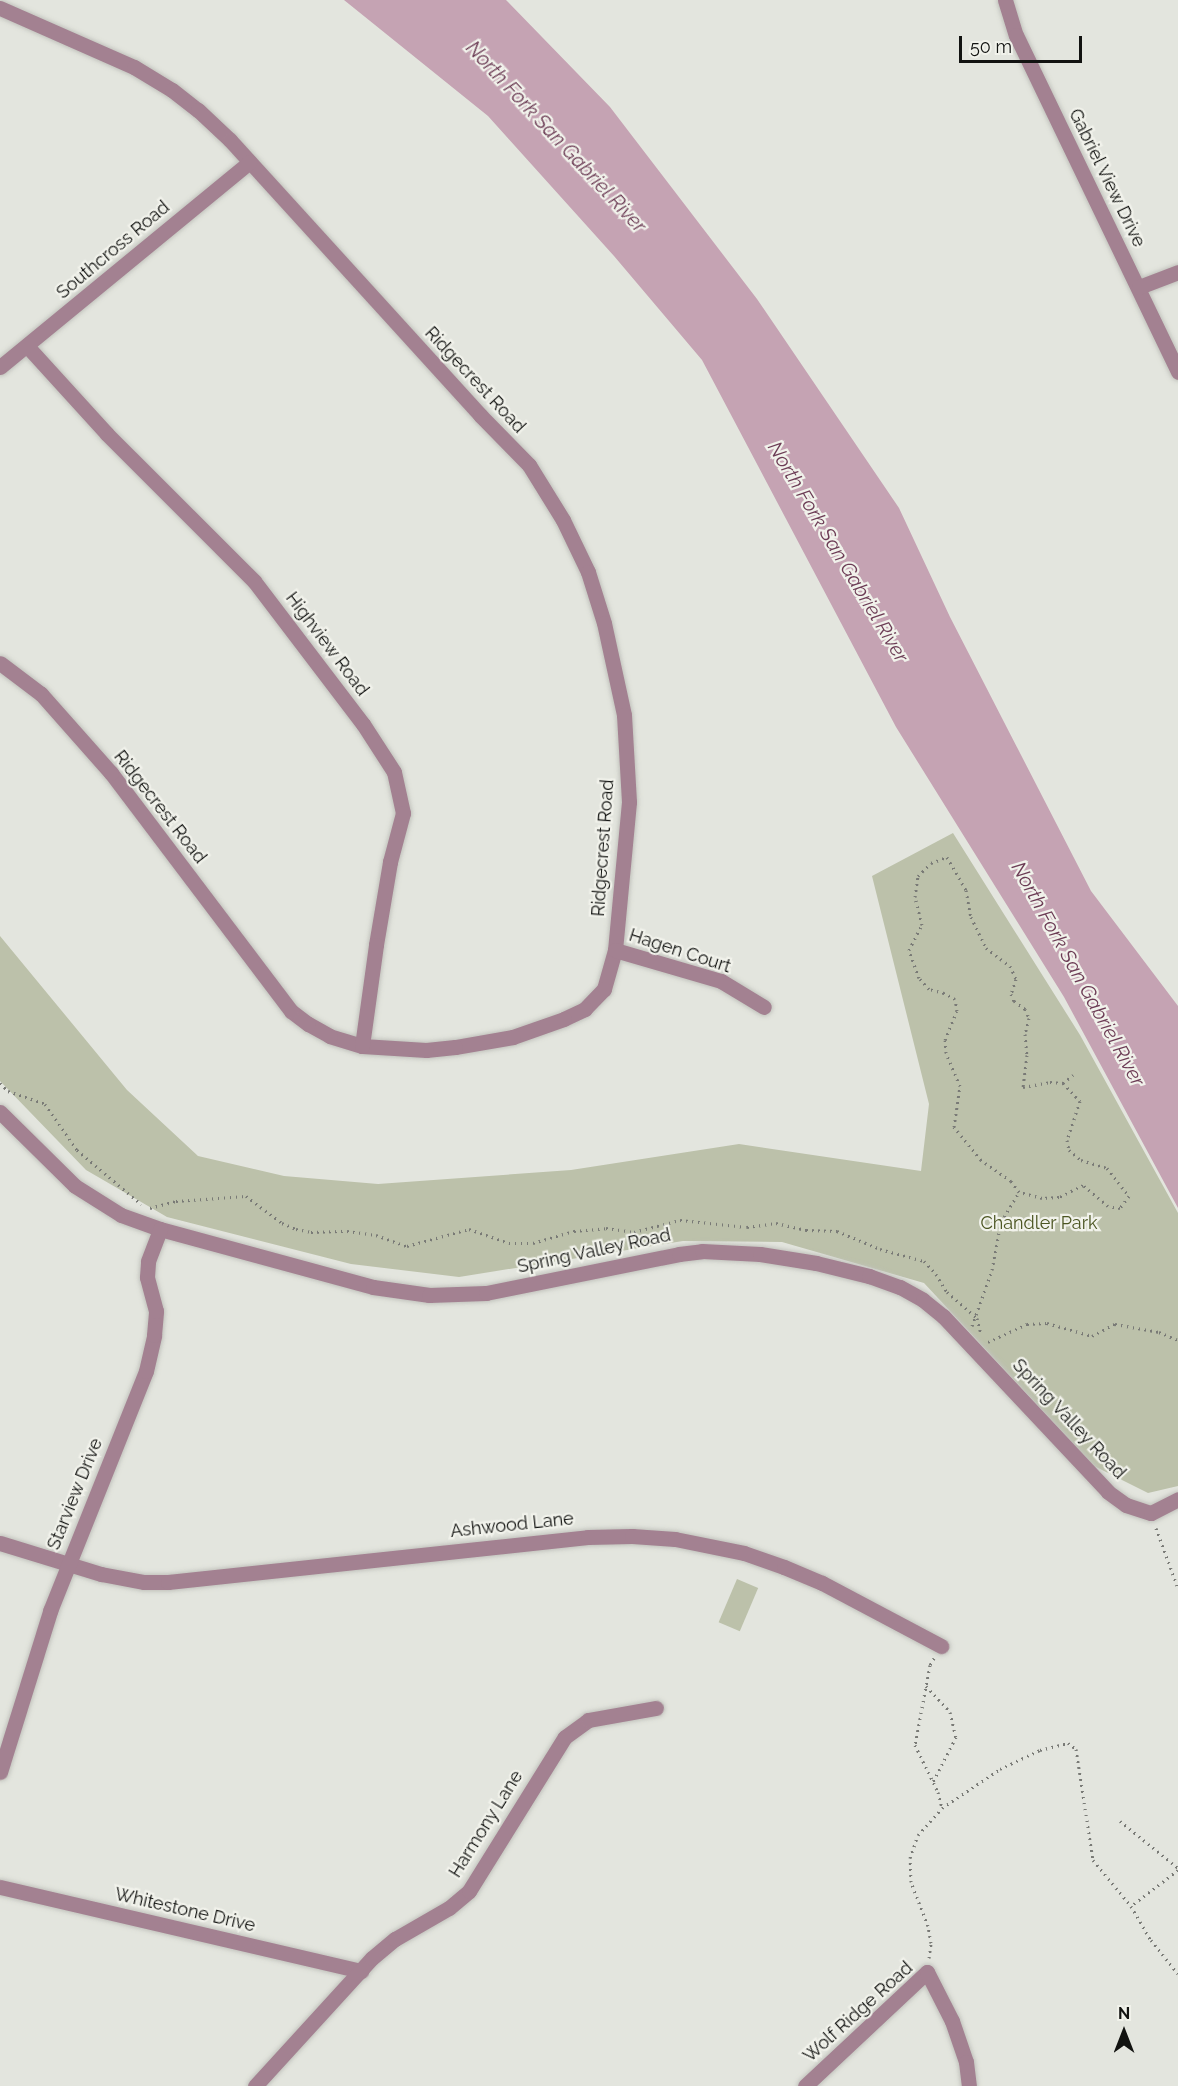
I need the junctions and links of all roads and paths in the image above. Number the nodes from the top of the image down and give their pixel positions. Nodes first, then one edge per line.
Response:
1 (1005, 0) edge
2 (0, 8) edge
3 (250, 162) junction
4 (1178, 272) edge
5 (1138, 287) junction
6 (27, 346) junction
7 (0, 367) edge
8 (1178, 372) edge
9 (0, 663) edge
10 (615, 950) junction
11 (764, 1007) dead end
12 (362, 1046) junction
13 (1072, 1076) dead end
14 (0, 1083) edge
15 (1063, 1083) junction
16 (0, 1112) edge
17 (1019, 1192) junction
18 (160, 1229) junction
19 (976, 1318) junction
20 (964, 1337) junction
21 (1178, 1340) edge
22 (976, 1350) junction
23 (1178, 1499) edge
24 (1151, 1513) junction
25 (0, 1544) edge
26 (68, 1563) junction
27 (1178, 1588) edge
28 (941, 1646) joint
29 (926, 1686) junction
30 (656, 1708) dead end
31 (0, 1772) edge
32 (933, 1782) junction
33 (942, 1808) junction
34 (1120, 1821) dead end
35 (1178, 1869) edge
36 (0, 1887) edge
37 (1131, 1906) junction
38 (361, 1971) junction
39 (927, 1972) junction
40 (1178, 1974) edge
41 (255, 2086) edge
42 (805, 2086) edge
43 (969, 2086) edge

1 - 5 street, Gabriel View Drive
2 - 3 street, Ridgecrest Road
3 - 6 street, Southcross Road
3 - 10 street, Ridgecrest Road
4 - 5 street
5 - 8 street, Gabriel View Drive
6 - 7 street, Southcross Road
6 - 12 street, Highview Road
9 - 12 street, Ridgecrest Road
10 - 11 street, Hagen Court
10 - 12 street, Ridgecrest Road
13 - 15 path
14 - 19 path
15 - 17 path
15 - 17 path
16 - 18 street, Spring Valley Road
17 - 19 path
18 - 20 street, Spring Valley Road
18 - 26 street, Starview Drive
19 - 20 path
19 - 22 path
20 - 22 street, Spring Valley Road
21 - 22 path
22 - 24 street, Spring Valley Road
23 - 24 street
24 - 27 path
25 - 26 street, Ashwood Lane
26 - 28 street, Ashwood Lane
26 - 31 street, Starview Drive
28 - 29 path
29 - 32 path
29 - 32 path
30 - 38 street, Harmony Lane
32 - 33 path
33 - 37 path
33 - 39 path
34 - 35 path
35 - 37 path
36 - 38 street, Whitestone Drive
37 - 40 path
38 - 41 street, Harmony Lane
39 - 42 street, Wolf Ridge Road
39 - 43 street, Wolf Ridge Road

